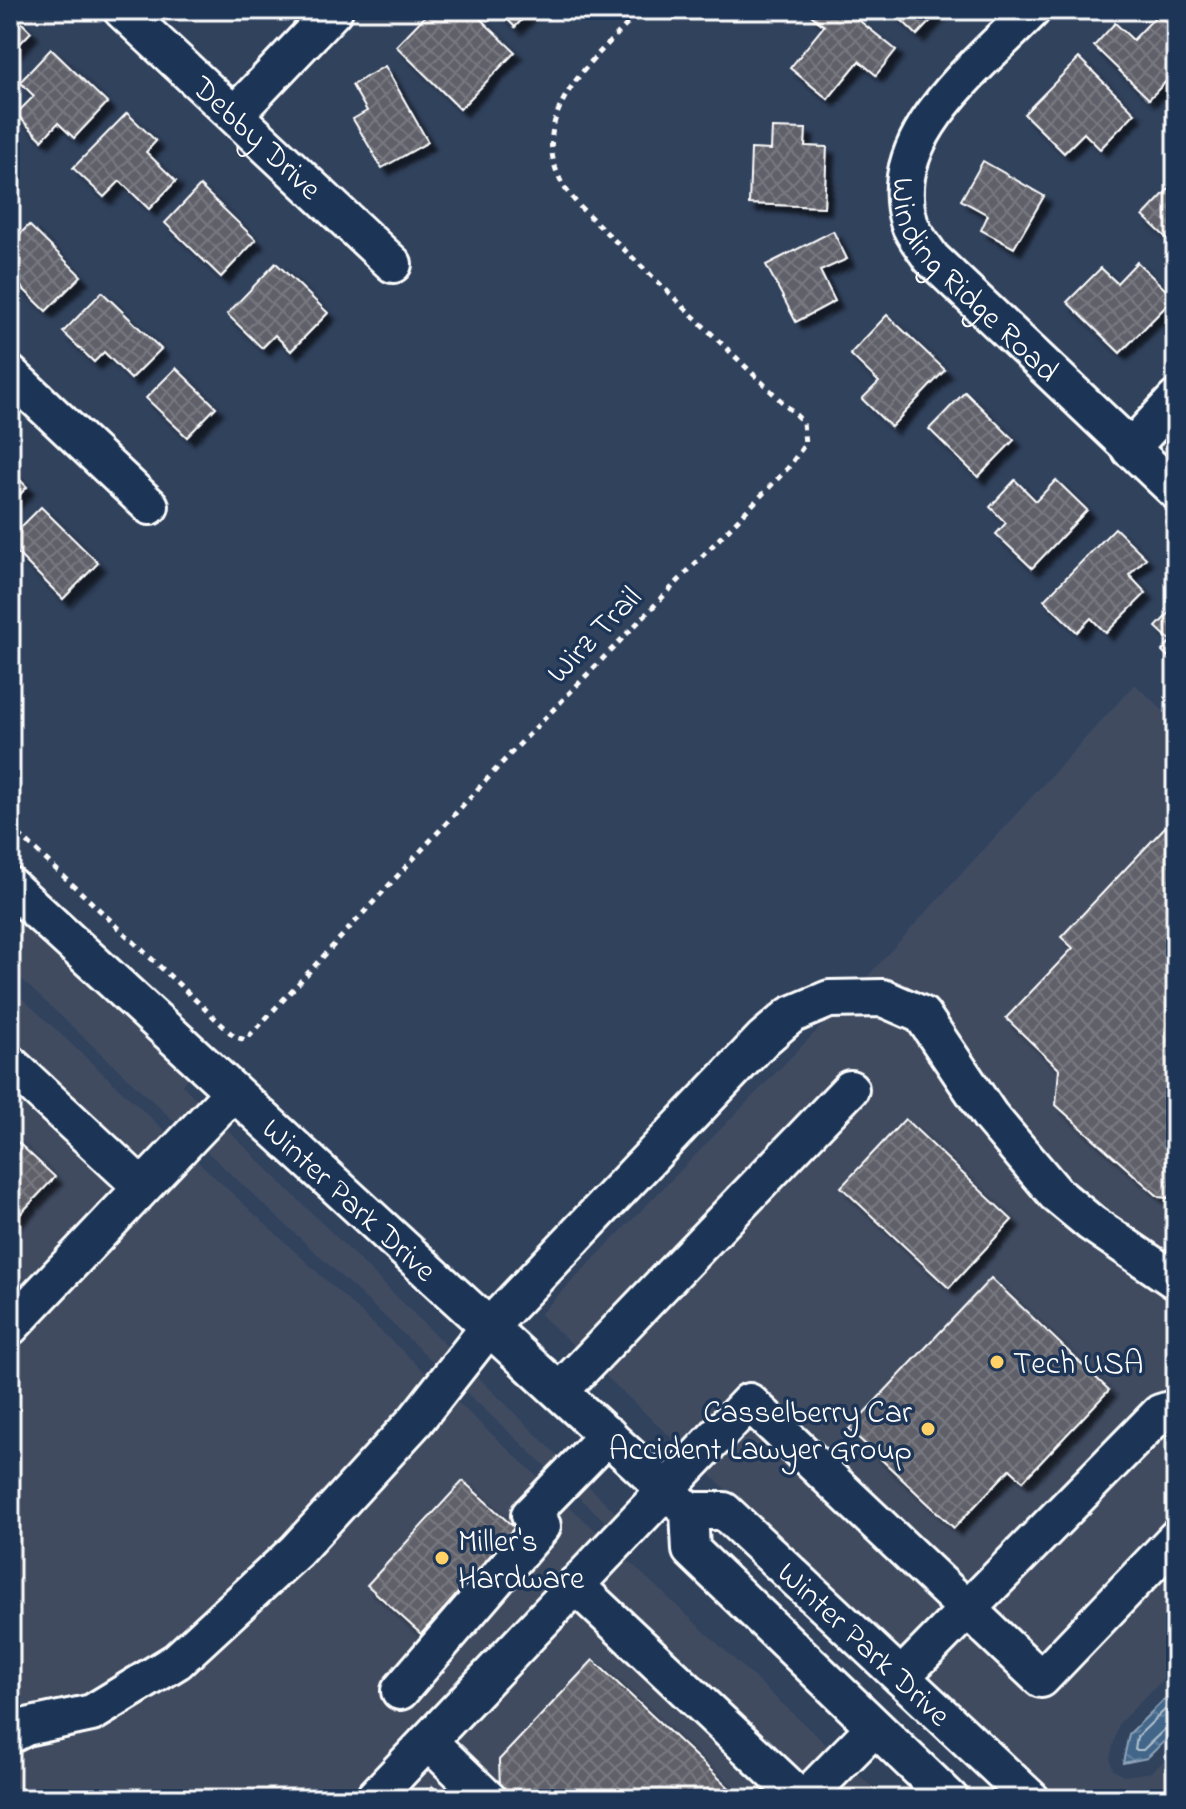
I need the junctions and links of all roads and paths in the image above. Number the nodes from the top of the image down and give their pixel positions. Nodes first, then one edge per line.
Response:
1 (122, 10) edge
2 (334, 10) edge
3 (641, 10) edge
4 (1032, 10) edge
5 (235, 114) junction
6 (393, 264) dead end
7 (10, 374) edge
8 (1176, 399) edge
9 (1130, 449) junction
10 (1176, 491) edge
11 (150, 506) dead end
12 (10, 826) edge
13 (12, 890) edge
14 (10, 1064) edge
15 (850, 1089) dead end
16 (233, 1092) junction
17 (142, 1187) junction
18 (1176, 1281) edge
19 (10, 1327) edge
20 (489, 1327) junction
21 (560, 1391) junction
22 (1176, 1408) edge
23 (608, 1435) junction
24 (679, 1500) junction
25 (1176, 1538) edge
26 (575, 1585) junction
27 (969, 1609) junction
28 (901, 1677) junction
29 (400, 1691) dead end
30 (874, 1728) junction
31 (10, 1735) edge
32 (428, 1741) junction
33 (373, 1799) edge
34 (488, 1799) edge
35 (803, 1799) edge
36 (950, 1799) edge
37 (1031, 1799) edge

1 - 5 street, Debby Drive
2 - 5 street
3 - 12 path, Wirz Trail
4 - 9 street, Winding Ridge Road
5 - 6 street, Debby Drive
7 - 11 street
8 - 9 street
9 - 10 street, Winding Ridge Road
13 - 16 street, Winter Park Drive
14 - 17 street
15 - 21 street
16 - 17 street
16 - 20 street, Winter Park Drive
17 - 19 street
18 - 20 street
20 - 21 street, Winter Park Drive
20 - 31 street
21 - 23 street, Winter Park Drive
22 - 27 street
23 - 24 street, Winter Park Drive
23 - 29 street
24 - 26 street
24 - 27 street
24 - 28 street, Winter Park Drive
24 - 30 street, Winter Park Drive
25 - 27 street
26 - 32 street
26 - 35 street
27 - 28 street
28 - 37 street, Winter Park Drive
30 - 35 street
30 - 36 street, Winter Park Drive
32 - 33 street
32 - 34 street

